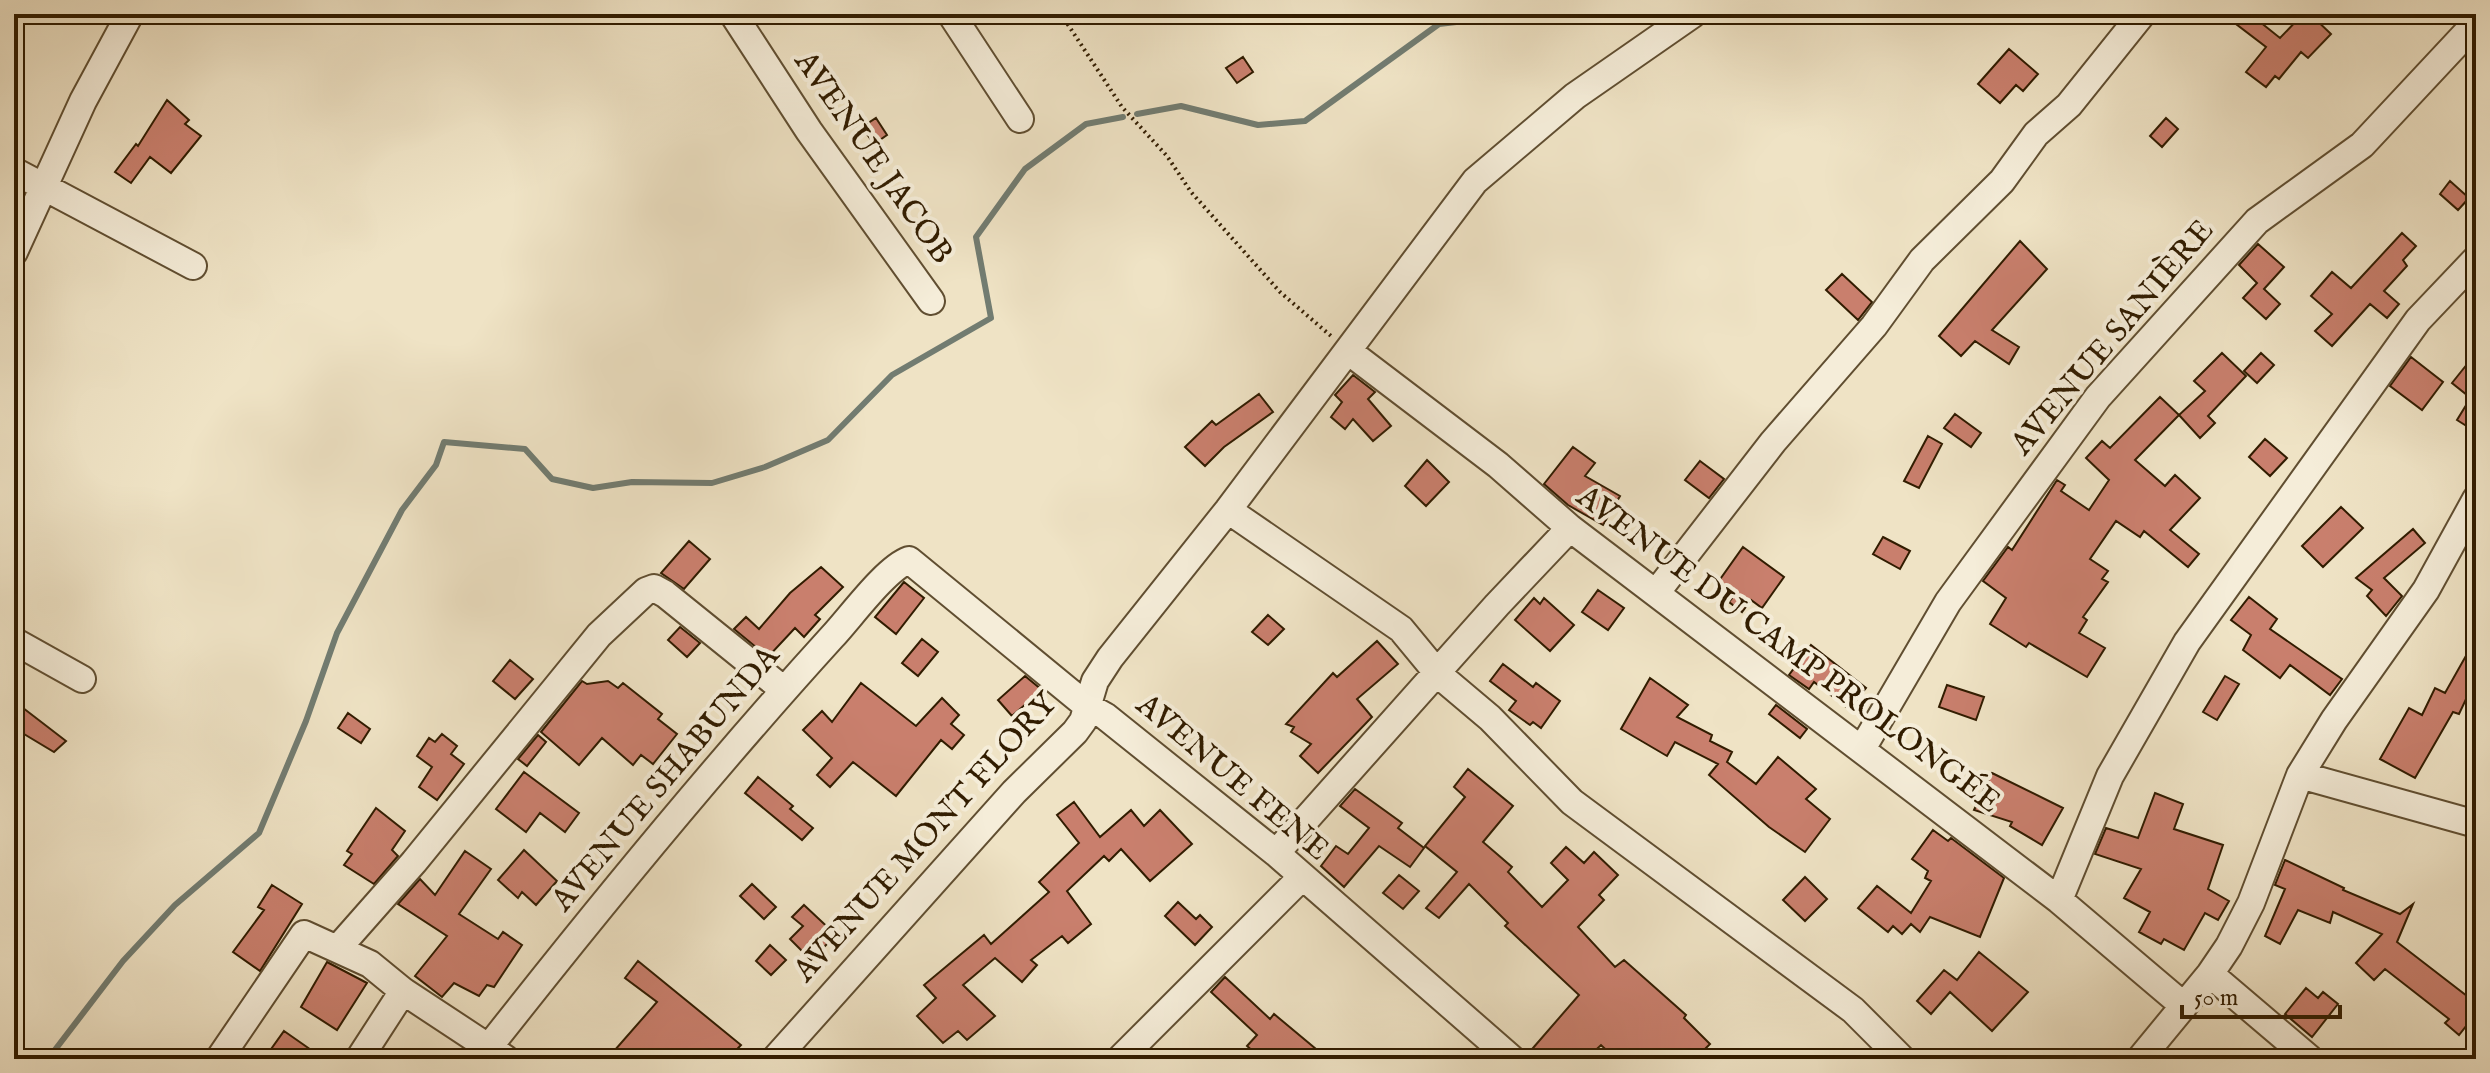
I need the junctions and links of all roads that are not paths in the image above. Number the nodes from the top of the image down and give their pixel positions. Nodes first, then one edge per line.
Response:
1 (130, 14) edge
2 (733, 14) edge
3 (951, 14) edge
4 (1693, 14) edge
5 (2142, 14) edge
6 (2476, 23) edge
7 (1020, 119) dead end
8 (14, 171) edge
9 (42, 185) junction
10 (14, 252) edge
11 (2476, 259) edge
12 (193, 266) dead end
13 (931, 301) dead end
14 (1348, 351) junction
15 (2476, 499) edge
16 (1228, 510) junction
17 (1570, 528) junction
18 (903, 562) joint
19 (1656, 593) junction
20 (14, 641) edge
21 (1439, 675) junction
22 (82, 679) dead end
23 (784, 690) junction
24 (1087, 706) junction
25 (1862, 749) junction
26 (2300, 775) junction
27 (2473, 819) edge
28 (1276, 853) junction
29 (1301, 878) junction
30 (2059, 900) junction
31 (339, 947) junction
32 (2210, 974) junction
33 (403, 991) junction
34 (2184, 1006) junction
35 (497, 1053) edge
36 (219, 1059) edge
37 (359, 1059) edge
38 (775, 1059) edge
39 (1120, 1059) edge
40 (1512, 1059) edge
41 (1902, 1059) edge
42 (2140, 1059) edge
43 (2310, 1059) edge

1 - 9 street
2 - 13 street, AVENUE JACOB
3 - 7 street
4 - 14 street, AVENUE MONT FLORY
5 - 19 street
6 - 25 street, AVENUE SANIÈRE
8 - 9 street
9 - 10 street
9 - 12 street
11 - 30 street
14 - 16 street, AVENUE MONT FLORY
14 - 17 street, AVENUE DU CAMP PROLONGÉE
15 - 26 street
16 - 21 street
16 - 24 street, AVENUE MONT FLORY
17 - 19 street, AVENUE DU CAMP PROLONGÉE
17 - 21 street
18 - 23 street, AVENUE SHABUNDA
18 - 24 street, AVENUE FENE
19 - 25 street, AVENUE DU CAMP PROLONGÉE
20 - 22 street
21 - 28 street
21 - 41 street
23 - 31 street
23 - 35 street, AVENUE SHABUNDA
24 - 28 street, AVENUE FENE
24 - 38 street, AVENUE MONT FLORY
25 - 30 street, AVENUE DU CAMP PROLONGÉE
26 - 27 street
26 - 32 street
28 - 29 street, AVENUE FENE
29 - 39 street
29 - 40 street, AVENUE FENE
30 - 34 street, AVENUE DU CAMP PROLONGÉE
31 - 33 street
31 - 36 street
32 - 34 street
32 - 43 street
33 - 35 street
33 - 37 street
34 - 42 street

